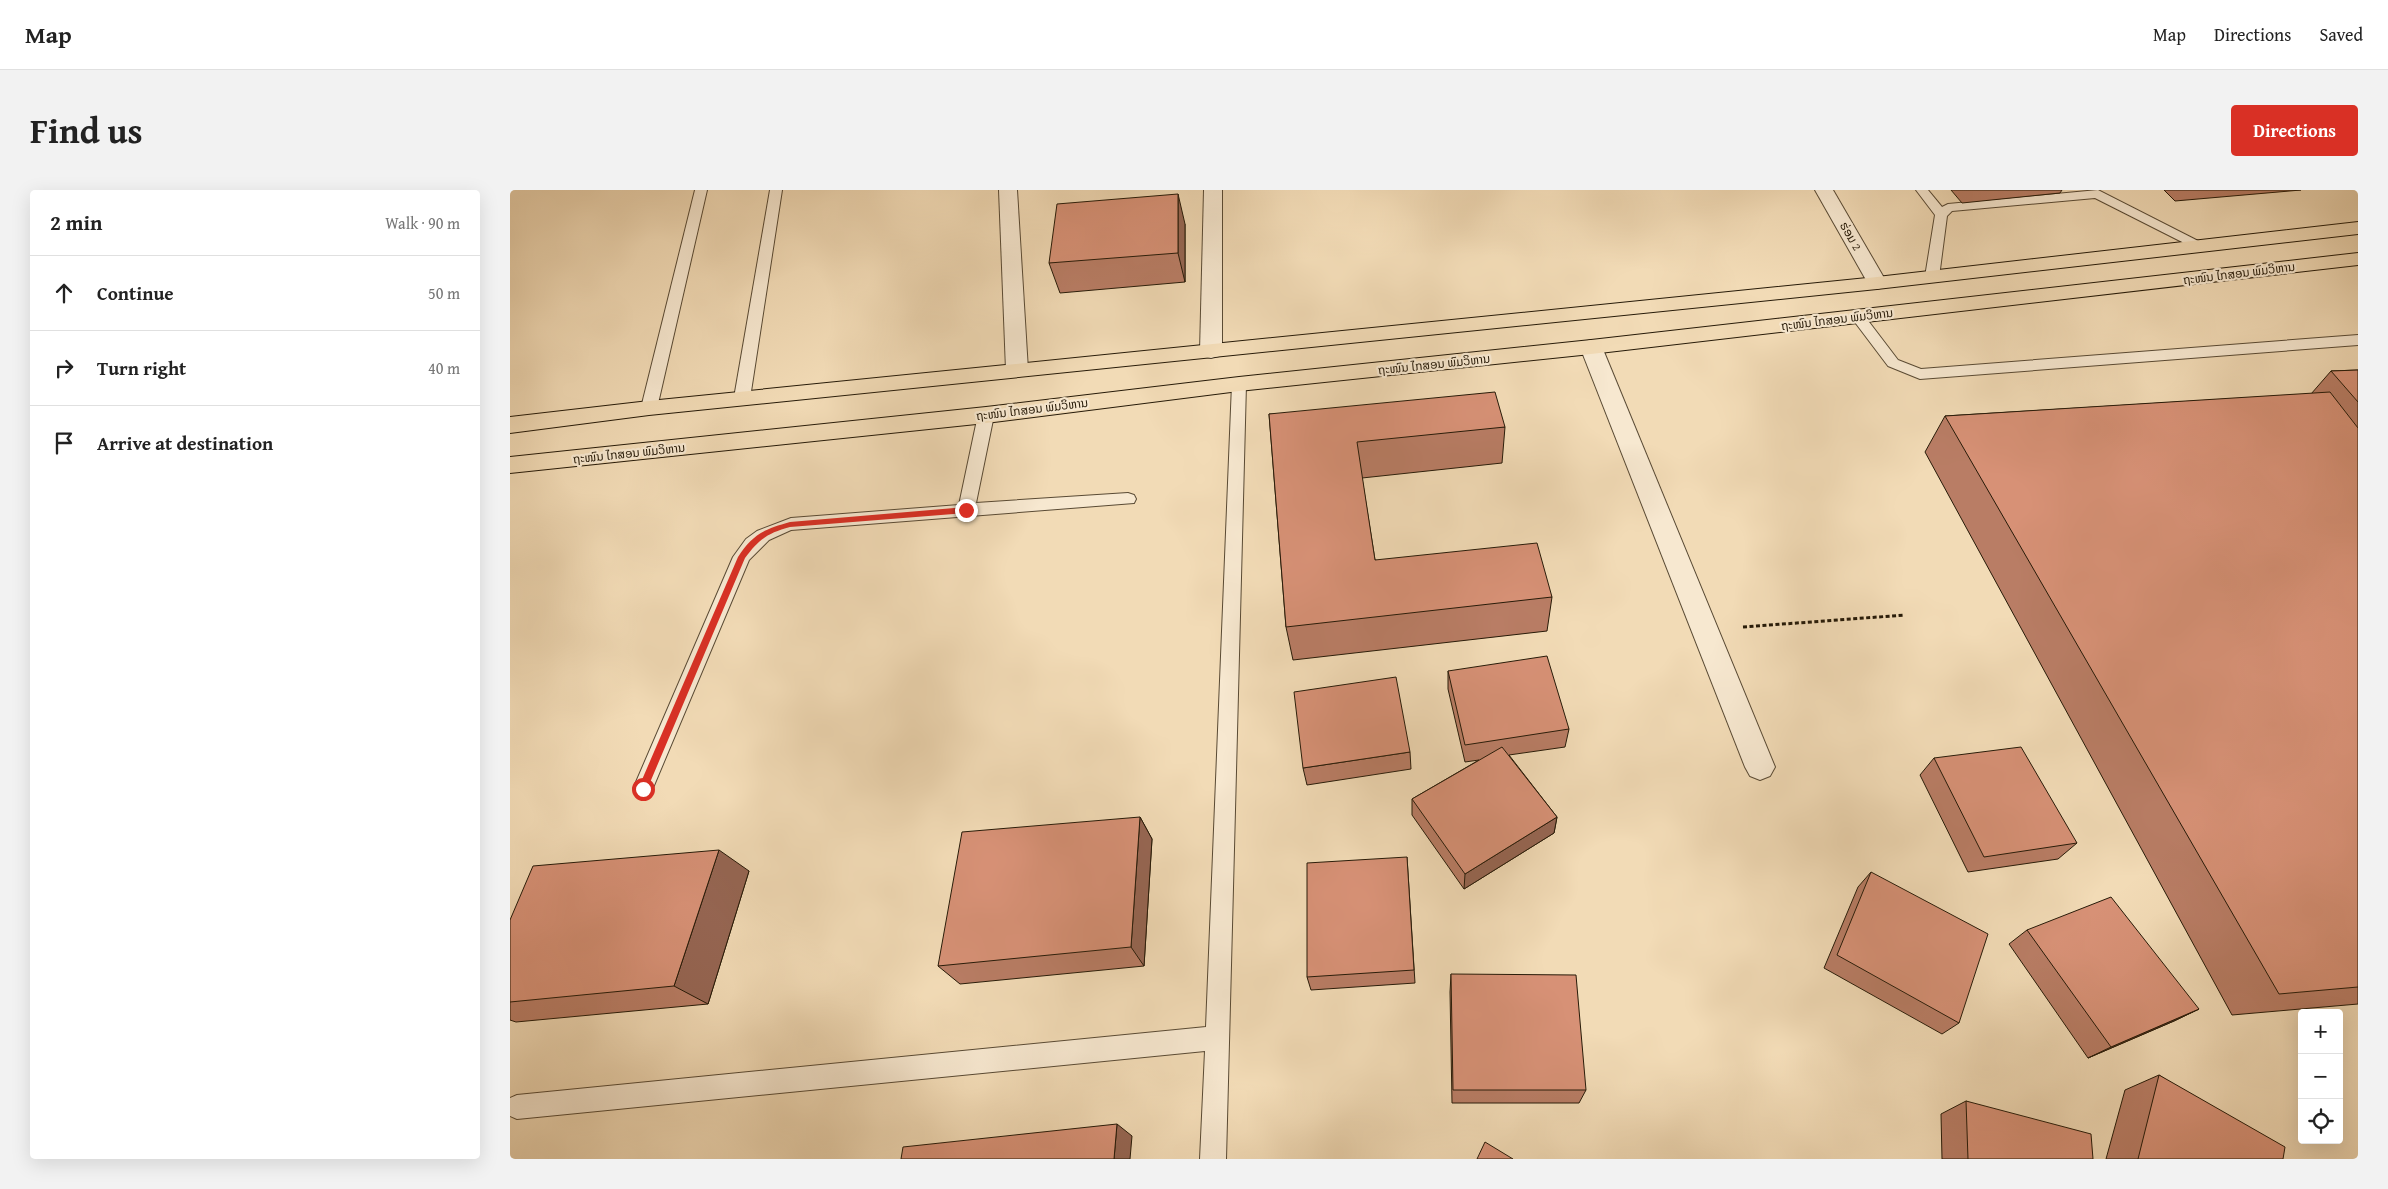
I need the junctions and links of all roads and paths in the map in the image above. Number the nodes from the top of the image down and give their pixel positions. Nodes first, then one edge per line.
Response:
1 (701, 190) edge
2 (776, 190) edge
3 (1008, 190) edge
4 (1213, 190) edge
5 (1824, 190) edge
6 (1922, 190) edge
7 (2094, 192) edge
8 (1941, 215) junction
9 (2358, 228) edge
10 (2201, 246) junction
11 (2358, 259) edge
12 (1932, 276) junction
13 (1877, 283) junction
14 (1858, 317) junction
15 (2358, 340) edge
16 (1591, 347) junction
17 (1211, 351) junction
18 (1017, 370) junction
19 (1239, 384) junction
20 (742, 398) junction
21 (649, 408) junction
22 (986, 415) junction
23 (510, 425) edge
24 (510, 465) edge
25 (1128, 499) dead end
26 (966, 510) junction
27 (1905, 615) dead end
28 (1704, 629) junction
29 (1760, 767) dead end
30 (643, 789) dead end
31 (1217, 1038) junction
32 (517, 1107) dead end
33 (1213, 1159) edge

1 - 21 lane
2 - 20 lane
3 - 18 street
4 - 17 street
5 - 13 street, ຮ່ອມ 2
6 - 8 lane
7 - 8 lane
7 - 10 lane
8 - 12 lane
9 - 10 highway
10 - 12 highway
11 - 14 highway, ຖະໜົນ ໄກສອນ ພົມວິຫານ
12 - 13 highway
13 - 17 highway
14 - 15 lane
14 - 16 highway, ຖະໜົນ ໄກສອນ ພົມວິຫານ
16 - 19 highway, ຖະໜົນ ໄກສອນ ພົມວິຫານ
16 - 28 street
17 - 18 highway
18 - 20 highway
19 - 22 highway, ຖະໜົນ ໄກສອນ ພົມວິຫານ
19 - 31 lane
20 - 21 highway
21 - 23 highway
22 - 24 highway, ຖະໜົນ ໄກສອນ ພົມວິຫານ
22 - 26 lane
25 - 26 lane
26 - 30 lane
27 - 28 path
28 - 29 street
31 - 32 lane
31 - 33 lane

